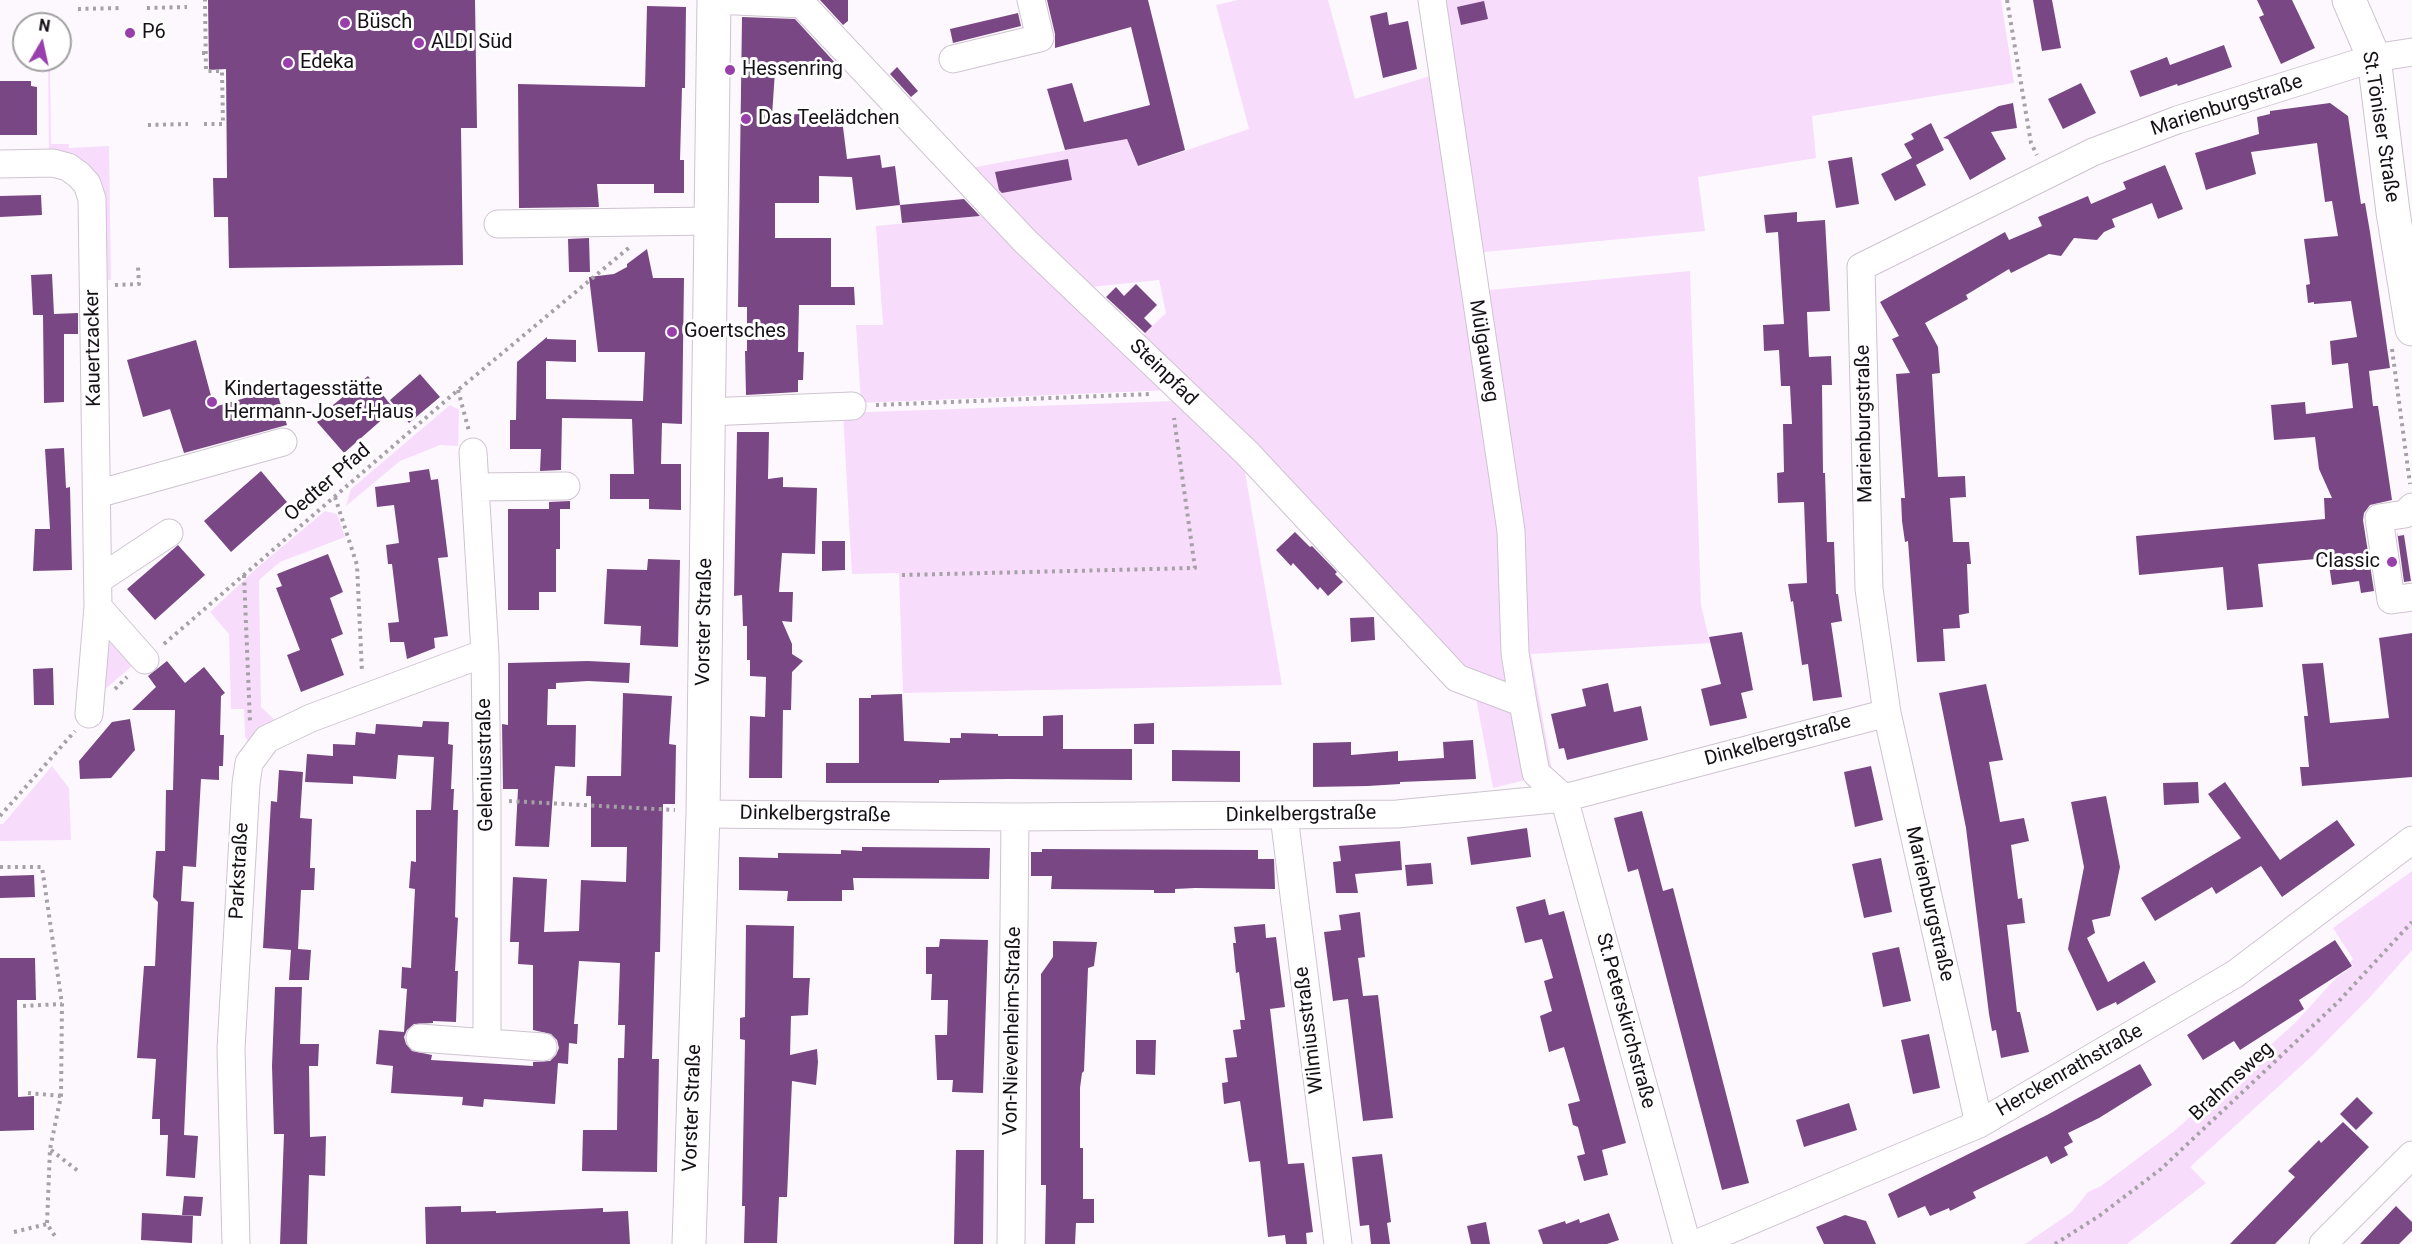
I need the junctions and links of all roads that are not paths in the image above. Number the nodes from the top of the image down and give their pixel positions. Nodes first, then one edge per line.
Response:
1 (714, 0) edge
2 (1031, 0) edge
3 (1432, 0) edge
4 (2349, 0) edge
5 (2412, 52) edge
6 (2374, 57) junction
7 (953, 59) dead end
8 (0, 164) edge
9 (711, 220) junction
10 (498, 224) dead end
11 (2412, 329) edge
12 (852, 406) road end
13 (707, 412) junction
14 (283, 442) dead end
15 (472, 452) road end
16 (566, 486) dead end
17 (475, 487) junction
18 (97, 494) junction
19 (2403, 511) edge
20 (169, 533) dead end
21 (98, 580) junction
22 (2409, 598) edge
23 (98, 607) junction
24 (485, 652) junction
25 (145, 660) road end
26 (1523, 703) junction
27 (1887, 712) junction
28 (89, 714) road end
29 (1564, 798) junction
30 (703, 814) junction
31 (1284, 816) junction
32 (1015, 817) junction
33 (2412, 840) edge
34 (420, 1038) dead end
35 (487, 1043) junction
36 (543, 1047) dead end
37 (1979, 1124) junction
38 (2412, 1155) edge
39 (236, 1244) edge
40 (689, 1244) edge
41 (1011, 1244) edge
42 (1338, 1244) edge
43 (1687, 1244) edge
44 (1696, 1244) edge
45 (2323, 1244) edge

1 - 9 main road, Vorster Straße
1 - 26 street, Steinpfad
2 - 7 street
3 - 26 street, Mülgauweg
4 - 6 main road, St.Töniser Straße
5 - 6 street, Marienburgstraße
6 - 11 main road, St.Töniser Straße
6 - 27 street, Marienburgstraße
8 - 18 street, Kauertzacker
9 - 10 street
9 - 13 main road, Vorster Straße
12 - 13 street
13 - 30 main road, Vorster Straße
14 - 18 street
15 - 17 street, Geleniusstraße
16 - 17 street
17 - 24 street, Geleniusstraße
18 - 21 street, Kauertzacker
19 - 22 street
20 - 21 street
21 - 23 street, Kauertzacker
23 - 25 street
23 - 28 street, Kauertzacker
24 - 35 street, Geleniusstraße
24 - 39 street, Parkstraße
26 - 29 street
27 - 29 street, Dinkelbergstraße
27 - 37 street, Marienburgstraße
29 - 31 street, Dinkelbergstraße
29 - 43 street, St.Peterskirchstraße
30 - 32 street, Dinkelbergstraße
30 - 40 main road, Vorster Straße
31 - 32 street, Dinkelbergstraße
31 - 42 street, Wilmiusstraße
32 - 41 street, Von-Nievenheim-Straße
33 - 37 street, Herckenrathstraße
34 - 35 street
35 - 36 street
37 - 44 street, Herckenrathstraße
38 - 45 street

